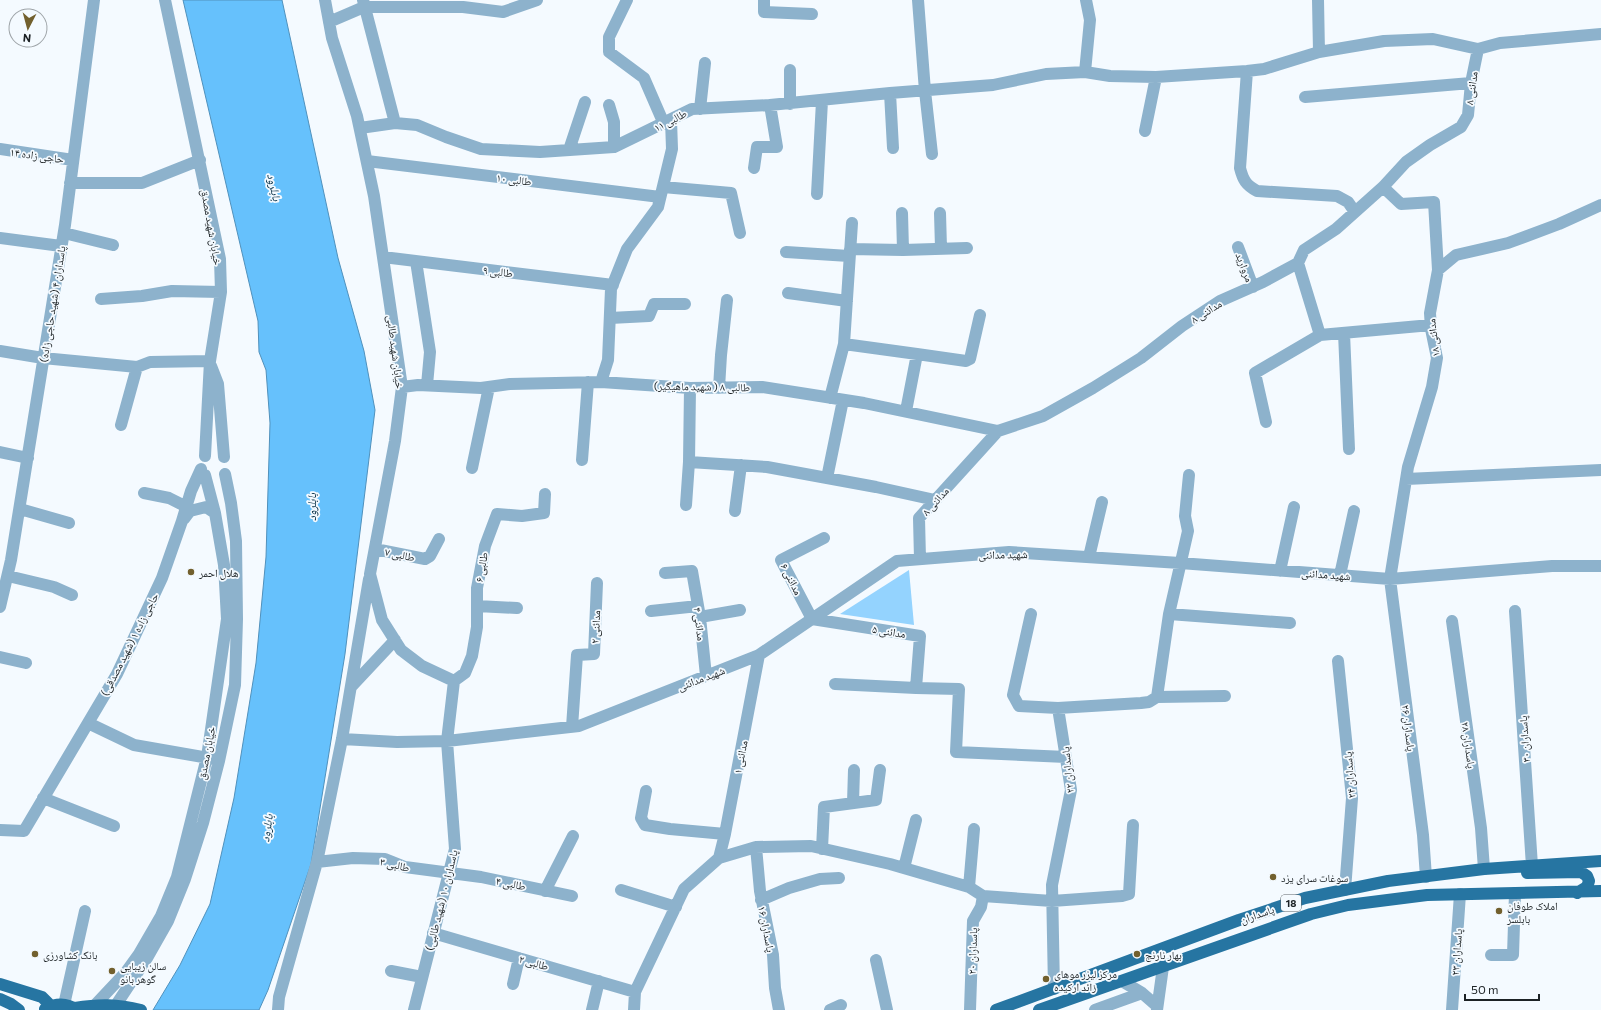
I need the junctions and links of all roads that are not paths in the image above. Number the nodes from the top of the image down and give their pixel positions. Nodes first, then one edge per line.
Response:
1 (94, 0) edge
2 (165, 0) edge
3 (325, 0) edge
4 (537, 0) edge
5 (627, 0) edge
6 (764, 0) edge
7 (918, 0) edge
8 (1086, 0) edge
9 (1318, 0) edge
10 (363, 3) edge
11 (812, 14) dead end
12 (329, 22) junction
13 (1601, 34) edge
14 (1478, 49) junction
15 (1319, 52) junction
16 (705, 63) dead end
17 (790, 70) dead end
18 (1247, 71) junction
19 (1085, 72) junction
20 (1156, 77) junction
21 (1471, 83) junction
22 (925, 91) junction
23 (890, 93) junction
24 (1305, 97) dead end
25 (822, 101) junction
26 (585, 102) dead end
27 (790, 104) junction
28 (770, 105) junction
29 (609, 106) dead end
30 (700, 109) junction
31 (667, 122) junction
32 (395, 123) junction
33 (360, 128) junction
34 (1145, 131) dead end
35 (614, 147) junction
36 (893, 148) dead end
37 (0, 150) edge
38 (569, 150) junction
39 (932, 154) dead end
40 (73, 160) junction
41 (200, 160) junction
42 (367, 161) junction
43 (754, 168) dead end
44 (70, 183) junction
45 (1383, 187) junction
46 (662, 192) junction
47 (817, 194) dead end
48 (1601, 205) edge
49 (1355, 212) junction
50 (902, 213) dead end
51 (940, 213) dead end
52 (852, 223) dead end
53 (64, 233) junction
54 (740, 233) dead end
55 (0, 238) edge
56 (113, 245) dead end
57 (61, 246) junction
58 (1238, 247) dead end
59 (940, 248) junction
60 (967, 248) dead end
61 (903, 250) junction
62 (786, 252) dead end
63 (849, 253) junction
64 (383, 257) junction
65 (416, 261) junction
66 (1298, 263) junction
67 (1438, 270) junction
68 (613, 285) junction
69 (1253, 287) junction
70 (221, 292) junction
71 (788, 293) dead end
72 (101, 299) dead end
73 (727, 300) dead end
74 (847, 300) junction
75 (685, 304) dead end
76 (980, 315) dead end
77 (610, 318) junction
78 (1431, 325) junction
79 (1344, 333) junction
80 (1320, 335) junction
81 (844, 344) junction
82 (0, 351) edge
83 (917, 354) junction
84 (44, 358) junction
85 (210, 361) junction
86 (137, 367) junction
87 (588, 382) junction
88 (601, 382) junction
89 (427, 385) junction
90 (402, 387) junction
91 (489, 387) junction
92 (690, 388) junction
93 (719, 388) junction
94 (830, 398) junction
95 (844, 400) junction
96 (906, 411) junction
97 (1266, 422) dead end
98 (121, 425) dead end
99 (998, 431) junction
100 (1349, 449) dead end
101 (0, 452) edge
102 (206, 456) junction
103 (224, 457) junction
104 (28, 458) junction
105 (582, 460) dead end
106 (689, 462) junction
107 (741, 465) junction
108 (472, 468) dead end
109 (1601, 470) edge
110 (203, 472) junction
111 (225, 474) junction
112 (1189, 475) dead end
113 (827, 478) junction
114 (1406, 479) junction
115 (144, 493) dead end
116 (544, 494) dead end
117 (936, 500) junction
118 (1102, 502) dead end
119 (686, 505) dead end
120 (187, 507) junction
121 (1294, 507) dead end
122 (20, 509) junction
123 (735, 511) dead end
124 (1354, 511) dead end
125 (215, 513) junction
126 (182, 521) junction
127 (68, 523) dead end
128 (824, 538) dead end
129 (439, 539) dead end
130 (375, 549) junction
131 (1089, 557) junction
132 (920, 559) junction
133 (1180, 563) junction
134 (1601, 566) edge
135 (1280, 571) junction
136 (665, 573) dead end
137 (370, 574) junction
138 (1340, 575) junction
139 (8, 576) junction
140 (1390, 579) junction
141 (597, 583) dead end
142 (72, 595) dead end
143 (477, 606) junction
144 (0, 607) edge
145 (517, 608) dead end
146 (740, 610) dead end
147 (651, 611) dead end
148 (699, 611) junction
149 (1515, 611) dead end
150 (1031, 614) dead end
151 (1169, 614) junction
152 (812, 619) junction
153 (1452, 620) dead end
154 (1290, 623) dead end
155 (395, 640) junction
156 (759, 655) junction
157 (0, 657) edge
158 (1338, 661) dead end
159 (26, 663) dead end
160 (706, 676) junction
161 (454, 681) junction
162 (835, 684) dead end
163 (351, 687) junction
164 (916, 688) junction
165 (1225, 696) dead end
166 (1157, 697) junction
167 (1058, 708) junction
168 (88, 723) junction
169 (572, 727) junction
170 (342, 739) junction
171 (448, 741) junction
172 (207, 757) junction
173 (1066, 757) junction
174 (219, 761) junction
175 (854, 770) dead end
176 (880, 770) dead end
177 (646, 791) dead end
178 (43, 798) junction
179 (853, 803) junction
180 (916, 820) dead end
181 (1133, 825) dead end
182 (114, 826) dead end
183 (974, 829) dead end
184 (0, 830) edge
185 (725, 834) junction
186 (573, 836) dead end
187 (756, 847) junction
188 (822, 849) junction
189 (719, 858) junction
190 (1601, 861) edge
191 (317, 862) junction
192 (1532, 866) junction
193 (904, 868) junction
194 (1490, 868) junction
195 (449, 874) junction
196 (1426, 877) junction
197 (839, 878) dead end
198 (969, 887) junction
199 (621, 890) dead end
200 (1345, 890) junction
201 (545, 891) junction
202 (1601, 891) edge
203 (1577, 893) junction
204 (1460, 894) junction
205 (1515, 894) junction
206 (572, 896) dead end
207 (983, 896) junction
208 (762, 900) junction
209 (1052, 901) junction
210 (676, 907) junction
211 (85, 911) dead end
212 (434, 933) junction
213 (1491, 955) dead end
214 (519, 958) junction
215 (876, 960) dead end
216 (1163, 967) junction
217 (391, 971) dead end
218 (422, 977) junction
219 (599, 981) junction
220 (1122, 981) junction
221 (0, 984) edge
222 (514, 984) dead end
223 (1054, 989) junction
224 (636, 992) junction
225 (1142, 993) junction
226 (0, 999) edge
227 (95, 1005) junction
228 (116, 1005) junction
229 (48, 1008) edge
230 (72, 1008) edge
231 (1157, 1008) edge
232 (138, 1009) edge
233 (19, 1010) edge
234 (278, 1010) edge
235 (414, 1010) edge
236 (592, 1010) edge
237 (634, 1010) edge
238 (779, 1010) edge
239 (887, 1010) edge
240 (970, 1010) edge
241 (996, 1010) edge
242 (1039, 1010) edge
243 (1095, 1010) edge
244 (1452, 1010) edge

1 - 40 street, پاسداران ۴ (شهید حاجی زاده)
2 - 41 street, خیابان شهید مصدق
3 - 12 street, خیابان شهید طالبی
4 - 10 street
5 - 31 street
6 - 11 street
7 - 22 street
8 - 19 street
9 - 15 street
10 - 12 street
10 - 32 street
12 - 33 street, خیابان شهید طالبی
13 - 14 street
14 - 15 street, طالبی ۱۱
14 - 21 street, مدائنی ۸
15 - 18 street, طالبی ۱۱
16 - 30 street
17 - 27 street
18 - 20 street, طالبی ۱۱
18 - 49 street
19 - 20 street, طالبی ۱۱
19 - 22 street, طالبی ۱۱
20 - 34 street
21 - 24 street
21 - 45 street, مدائنی ۸
22 - 23 street, طالبی ۱۱
22 - 39 street
23 - 25 street, طالبی ۱۱
23 - 36 street
25 - 27 street, طالبی ۱۱
25 - 47 street
26 - 38 street
27 - 28 street, طالبی ۱۱
28 - 30 street, طالبی ۱۱
28 - 43 street
29 - 35 street
30 - 31 street, طالبی ۱۱
31 - 35 street, طالبی ۱۱
31 - 46 street
32 - 33 street, طالبی ۱۱
32 - 38 street, طالبی ۱۱
33 - 42 street, خیابان شهید طالبی
35 - 38 street, طالبی ۱۱
37 - 40 street, حاجی زاده ۱۴
40 - 44 street, پاسداران ۴ (شهید حاجی زاده)
41 - 44 street
41 - 70 street, خیابان شهید مصدق
42 - 46 street, طالبی ۱۰
42 - 64 street, خیابان شهید طالبی
44 - 53 street, پاسداران ۴ (شهید حاجی زاده)
45 - 49 street, مدائنی ۸
45 - 67 street, مدائنی ۱۸
46 - 54 street, طالبی ۱۰
46 - 68 street
48 - 67 street
49 - 66 street, مدائنی ۸
50 - 61 street
51 - 59 street
52 - 63 street
53 - 56 street
53 - 57 street, پاسداران ۴ (شهید حاجی زاده)
55 - 57 street
57 - 84 street, پاسداران ۴ (شهید حاجی زاده)
58 - 69 street, مروارید
59 - 60 street
59 - 61 street
61 - 63 street
62 - 63 street
63 - 74 street
64 - 65 street, طالبی ۹
64 - 90 street, خیابان شهید طالبی
65 - 68 street, طالبی ۹
65 - 89 street
66 - 69 street, مدائنی ۸
66 - 80 street
67 - 78 street, مدائنی ۱۸
68 - 77 street
69 - 99 street, مدائنی ۸
70 - 72 street
70 - 85 street, خیابان شهید مصدق
71 - 74 street
73 - 93 street
74 - 81 street
75 - 77 street
76 - 83 street
77 - 88 street
78 - 79 street
78 - 114 street, مدائنی ۱۸
79 - 80 street
79 - 100 street
80 - 97 street
81 - 83 street
81 - 94 street
82 - 84 street
83 - 96 street
84 - 86 street
84 - 104 street, پاسداران ۴ (شهید حاجی زاده)
85 - 86 street
85 - 102 street, خیابان شهید مصدق
85 - 103 street
86 - 98 street
87 - 88 street, طالبی ۸ ( شهید ماهیگیر)
87 - 91 street, طالبی ۸ ( شهید ماهیگیر)
87 - 105 street
88 - 92 street, طالبی ۸ ( شهید ماهیگیر)
89 - 90 street, طالبی ۸ ( شهید ماهیگیر)
89 - 91 street, طالبی ۸ ( شهید ماهیگیر)
90 - 130 street, خیابان شهید طالبی
91 - 108 street
92 - 93 street, طالبی ۸ ( شهید ماهیگیر)
92 - 106 street
93 - 94 street, طالبی ۸ ( شهید ماهیگیر)
94 - 95 street, طالبی ۸ ( شهید ماهیگیر)
95 - 96 street, طالبی ۸ ( شهید ماهیگیر)
95 - 113 street
96 - 99 street, طالبی ۸ ( شهید ماهیگیر)
99 - 117 street, مدائنی ۸
101 - 104 street
102 - 103 street
102 - 110 street
103 - 111 street
104 - 122 street, پاسداران ۴ (شهید حاجی زاده)
106 - 107 street
106 - 119 street
107 - 113 street
107 - 123 street
109 - 114 street
110 - 111 street
110 - 120 street, حاجی زاده ۱ (شهید مصدقی)
110 - 125 street, خیابان مصدق
111 - 174 street, خیابان مصدق
112 - 133 street
113 - 117 street
114 - 140 street, مدائنی ۱۸
115 - 120 street
116 - 143 street, طالبی ۶
117 - 132 street, مدائنی ۸
118 - 131 street
120 - 126 street, حاجی زاده ۱ (شهید مصدقی)
121 - 135 street
122 - 127 street
122 - 139 street, پاسداران ۴ (شهید حاجی زاده)
124 - 138 street
125 - 126 street
125 - 172 street, خیابان مصدق
126 - 168 street, حاجی زاده ۱ (شهید مصدقی)
128 - 152 street, مدائنی ۶
129 - 130 street, طالبی ۷
130 - 137 street, خیابان شهید طالبی
131 - 132 street, شهید مدائنی
131 - 133 street, شهید مدائنی
132 - 152 street, شهید مدائنی
133 - 135 street, شهید مدائنی
133 - 151 street
134 - 140 street, شهید مدائنی
135 - 138 street, شهید مدائنی
136 - 148 street, مدائنی ۴
137 - 155 street, خیابان شهید طالبی
137 - 163 street
138 - 140 street, شهید مدائنی
139 - 142 street
139 - 144 street, پاسداران ۴ (شهید حاجی زاده)
140 - 196 street, پاسداران ۲۶
141 - 169 street, مدائنی ۲
143 - 145 street
143 - 161 street, طالبی ۶
146 - 148 street
147 - 148 street
148 - 160 street, مدائنی ۴
149 - 192 street, پاسداران ۳۰
150 - 167 street
151 - 154 street
151 - 166 street
152 - 156 street, شهید مدائنی
152 - 164 street, مدائنی ۵
153 - 194 street, پاسداران ۲۸
155 - 161 street, خیابان شهید طالبی
155 - 163 street
156 - 160 street, شهید مدائنی
156 - 185 street, مدائنی ۱
157 - 159 street
158 - 200 street, پاسداران ۲۴
160 - 169 street, شهید مدائنی
161 - 171 street
162 - 164 street
163 - 170 street
164 - 173 street
165 - 166 street
166 - 167 street
167 - 173 street, پاسداران ۲۲
168 - 172 street
168 - 178 street, حاجی زاده ۱ (شهید مصدقی)
169 - 171 street, شهید مدائنی
170 - 171 street, شهید مدائنی
170 - 191 street
171 - 195 street, پاسداران ۱۰ (شهید طالبی)
172 - 174 street
172 - 227 street, خیابان مصدق
173 - 209 street, پاسداران ۲۲
174 - 228 street, خیابان مصدق
175 - 179 street
176 - 179 street
177 - 185 street
178 - 182 street
178 - 184 street, حاجی زاده ۱ (شهید مصدقی)
179 - 188 street
180 - 193 street
181 - 209 street
183 - 198 street
185 - 189 street, مدائنی ۱
186 - 201 street
187 - 188 street
187 - 189 street
187 - 208 street, پاسداران ۱۶
188 - 193 street
189 - 210 street
190 - 192 main road, پاسداران / 18
191 - 195 street, طالبی ۳
191 - 234 street
192 - 194 main road, پاسداران / 18
193 - 198 street
194 - 196 main road, پاسداران / 18
194 - 203 main road
195 - 201 street, طالبی ۴
195 - 212 street, پاسداران ۱۰ (شهید طالبی)
196 - 200 main road, پاسداران / 18
197 - 208 street
198 - 207 street
199 - 210 street
200 - 223 main road, پاسداران / 18
201 - 206 street, طالبی ۴
202 - 203 main road, پاسداران / 18
203 - 205 main road, پاسداران / 18
204 - 205 main road, پاسداران / 18
204 - 216 main road, پاسداران / 18
204 - 244 street, پاسداران ۲۳
205 - 213 street
207 - 209 street
207 - 240 street, پاسداران ۲۰
208 - 238 street, پاسداران ۱۶
209 - 223 street, پاسداران ۲۲
210 - 224 street
211 - 230 street
212 - 214 street, طالبی ۲
212 - 218 street, پاسداران ۱۰ (شهید طالبی)
214 - 219 street, طالبی ۲
214 - 222 street
215 - 239 street
216 - 220 main road, پاسداران / 18
216 - 231 street
217 - 218 street
218 - 235 street, پاسداران ۱۰ (شهید طالبی)
219 - 224 street, طالبی ۲
219 - 236 street
220 - 225 street
220 - 242 main road, پاسداران / 18
221 - 229 main road
223 - 241 main road, پاسداران / 18
224 - 237 street
225 - 231 street
225 - 243 street
226 - 233 main road
227 - 228 main road
227 - 230 main road
228 - 232 main road
229 - 230 main road

